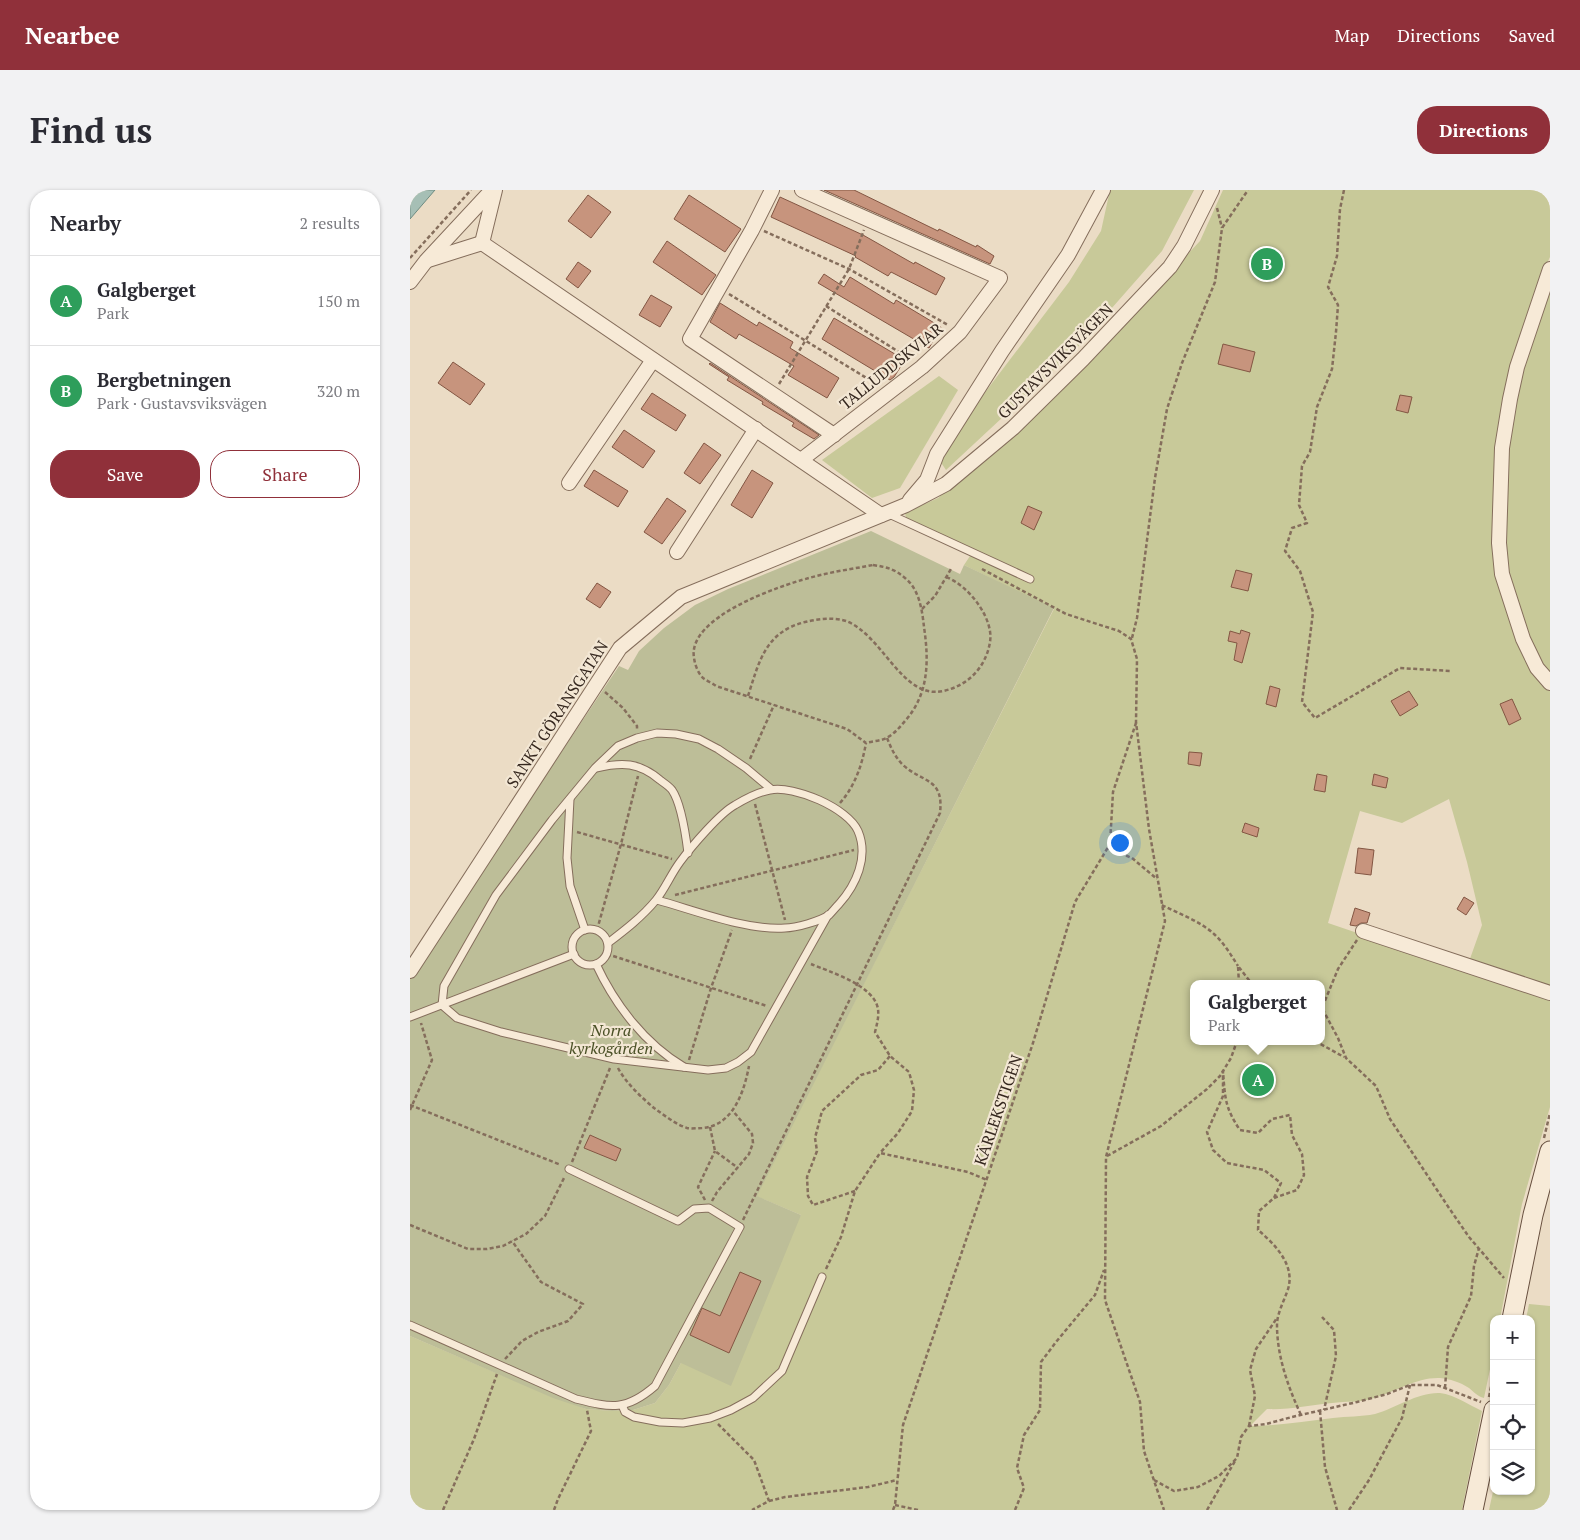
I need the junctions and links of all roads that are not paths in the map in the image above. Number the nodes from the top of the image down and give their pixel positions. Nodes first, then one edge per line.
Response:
1 (494, 190) edge
2 (772, 190) edge
3 (802, 190) edge
4 (1103, 190) edge
5 (1212, 190) edge
6 (482, 243) junction
7 (426, 261) junction
8 (1550, 269) edge
9 (410, 282) edge
10 (653, 360) junction
11 (756, 430) junction
12 (834, 435) junction
13 (801, 460) junction
14 (569, 483) dead end
15 (906, 505) junction
16 (884, 514) junction
17 (677, 552) dead end
18 (1030, 578) dead end
19 (1550, 683) edge
20 (595, 768) junction
21 (771, 790) junction
22 (570, 799) junction
23 (688, 853) junction
24 (656, 900) junction
25 (828, 916) junction
26 (585, 930) junction
27 (1363, 931) road end
28 (608, 943) junction
29 (574, 954) junction
30 (596, 964) junction
31 (410, 971) edge
32 (1550, 993) edge
33 (442, 1005) junction
34 (410, 1017) edge
35 (686, 1069) junction
36 (1550, 1151) edge
37 (569, 1169) road end
38 (822, 1277) road end
39 (1513, 1315) edge
40 (410, 1325) edge
41 (622, 1405) junction
42 (1490, 1407) edge
43 (1473, 1510) edge

1 - 6 street
1 - 7 street
2 - 12 street
3 - 12 street, TALLUDDSKVIAR
4 - 15 street
5 - 15 street, GUSTAVSVIKSVÄGEN
6 - 7 street
6 - 10 street
7 - 9 street
8 - 19 street
10 - 11 street
10 - 14 street
11 - 13 street
11 - 17 street
12 - 13 street, TALLUDDSKVIAR
13 - 16 street
15 - 16 street, GUSTAVSVIKSVÄGEN
16 - 18 lane
16 - 31 street, SANKT GÖRANSGATAN
20 - 21 lane
20 - 22 lane
20 - 23 lane
21 - 23 lane
21 - 25 lane
22 - 26 lane
22 - 33 lane
23 - 24 lane
24 - 25 lane
24 - 28 lane
25 - 35 lane
26 - 28 lane
26 - 29 lane
27 - 32 street
28 - 30 lane
29 - 30 lane
29 - 33 lane
30 - 35 lane
33 - 34 lane
33 - 35 lane
36 - 39 main road
37 - 41 lane
38 - 41 lane
40 - 41 lane
42 - 43 main road

